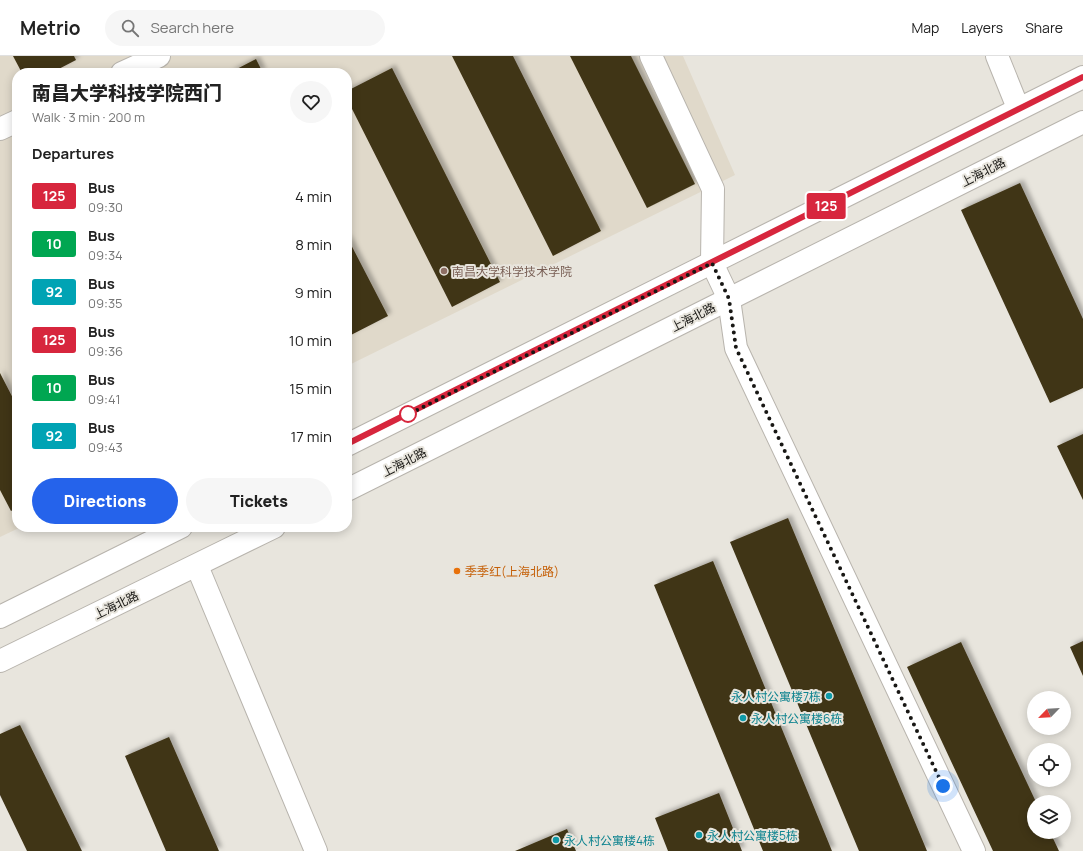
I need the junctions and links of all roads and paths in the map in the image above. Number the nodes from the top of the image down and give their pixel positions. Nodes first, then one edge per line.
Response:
1 (160, 56) edge
2 (651, 56) edge
3 (997, 56) edge
4 (133, 68) edge
5 (1083, 77) edge
6 (1018, 108) junction
7 (1083, 122) edge
8 (12, 123) edge
9 (0, 129) edge
10 (712, 263) junction
11 (729, 299) junction
12 (352, 442) edge
13 (352, 488) edge
14 (171, 532) edge
15 (264, 532) edge
16 (197, 566) junction
17 (0, 617) edge
18 (0, 661) edge
19 (316, 851) edge
20 (974, 851) edge

1 - 4 main road
2 - 10 main road
3 - 6 main road
5 - 6 main road
6 - 10 main road
7 - 11 main road, 上海北路
8 - 9 main road
10 - 11 main road
10 - 12 main road
11 - 13 main road, 上海北路
11 - 20 main road
14 - 17 main road
15 - 16 main road, 上海北路
16 - 18 main road, 上海北路
16 - 19 main road

